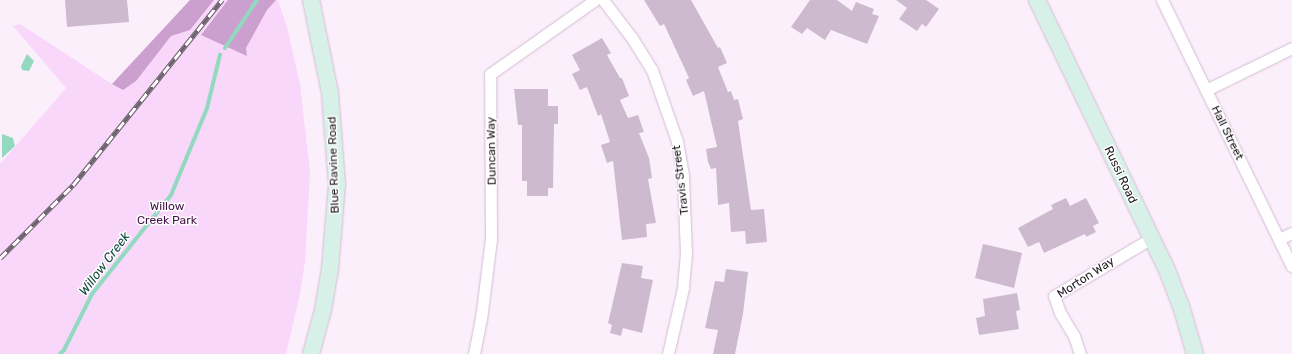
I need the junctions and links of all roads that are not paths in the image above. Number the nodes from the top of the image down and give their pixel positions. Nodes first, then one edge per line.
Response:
1 (311, 0) edge
2 (595, 0) edge
3 (603, 0) edge
4 (1037, 0) edge
5 (1162, 0) edge
6 (1292, 48) edge
7 (1206, 90) junction
8 (1292, 233) edge
9 (1150, 239) junction
10 (1279, 239) junction
11 (1292, 266) edge
12 (311, 354) edge
13 (474, 354) edge
14 (668, 354) edge
15 (1080, 354) edge
16 (1195, 354) edge

1 - 12 street, Blue Ravine Road
2 - 13 street, Duncan Way
3 - 14 street, Travis Street
4 - 9 street, Russi Road
5 - 7 street, Hall Street
6 - 7 street
7 - 10 street, Hall Street
8 - 10 street
9 - 15 street, Morton Way
9 - 16 street, Russi Road
10 - 11 street, Hall Street

